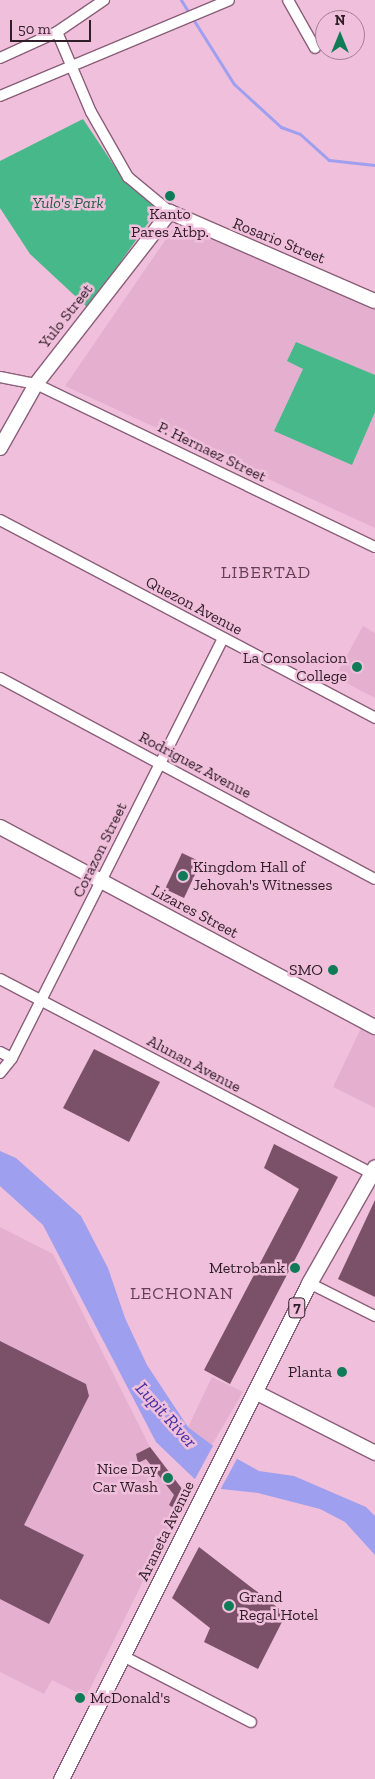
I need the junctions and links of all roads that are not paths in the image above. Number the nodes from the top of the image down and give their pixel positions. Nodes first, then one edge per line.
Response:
1 (104, 0) edge
2 (229, 0) edge
3 (288, 0) edge
4 (57, 32) junction
5 (315, 48) dead end
6 (0, 58) edge
7 (69, 66) junction
8 (0, 96) edge
9 (170, 212) junction
10 (375, 301) edge
11 (0, 377) edge
12 (36, 384) junction
13 (0, 448) edge
14 (0, 520) edge
15 (375, 547) edge
16 (223, 638) junction
17 (0, 678) edge
18 (375, 718) edge
19 (160, 763) junction
20 (0, 827) edge
21 (375, 879) edge
22 (101, 882) junction
23 (0, 979) edge
24 (41, 1000) junction
25 (375, 1027) edge
26 (0, 1052) edge
27 (12, 1058) junction
28 (0, 1073) edge
29 (374, 1172) edge
30 (309, 1283) junction
31 (375, 1316) edge
32 (255, 1392) junction
33 (375, 1453) edge
34 (123, 1656) junction
35 (251, 1722) dead end
36 (61, 1779) edge

1 - 4 street
2 - 7 street
3 - 5 street
4 - 6 street
4 - 7 street
7 - 8 street
7 - 9 street
9 - 10 street, Rosario Street
9 - 12 street, Yulo Street
11 - 12 street, P. Hernaez Street
12 - 13 street, Yulo Street
12 - 15 street, P. Hernaez Street
14 - 16 street, Quezon Avenue
16 - 18 street, Quezon Avenue
16 - 19 street, Corazon Street
17 - 19 street, Rodriguez Avenue
19 - 21 street, Rodriguez Avenue
19 - 22 street, Corazon Street
20 - 22 street, Lizares Street
22 - 24 street, Corazon Street
22 - 25 street, Lizares Street
23 - 24 street, Alunan Avenue
24 - 27 street, Corazon Street
24 - 29 street, Alunan Avenue
26 - 27 street
27 - 28 street, Corazon Street
29 - 30 main road, Araneta Avenue / 7
30 - 31 street
30 - 32 main road, Araneta Avenue / 7
32 - 33 street
32 - 34 main road, Araneta Avenue / 7
34 - 35 street
34 - 36 main road, Araneta Avenue / 7

